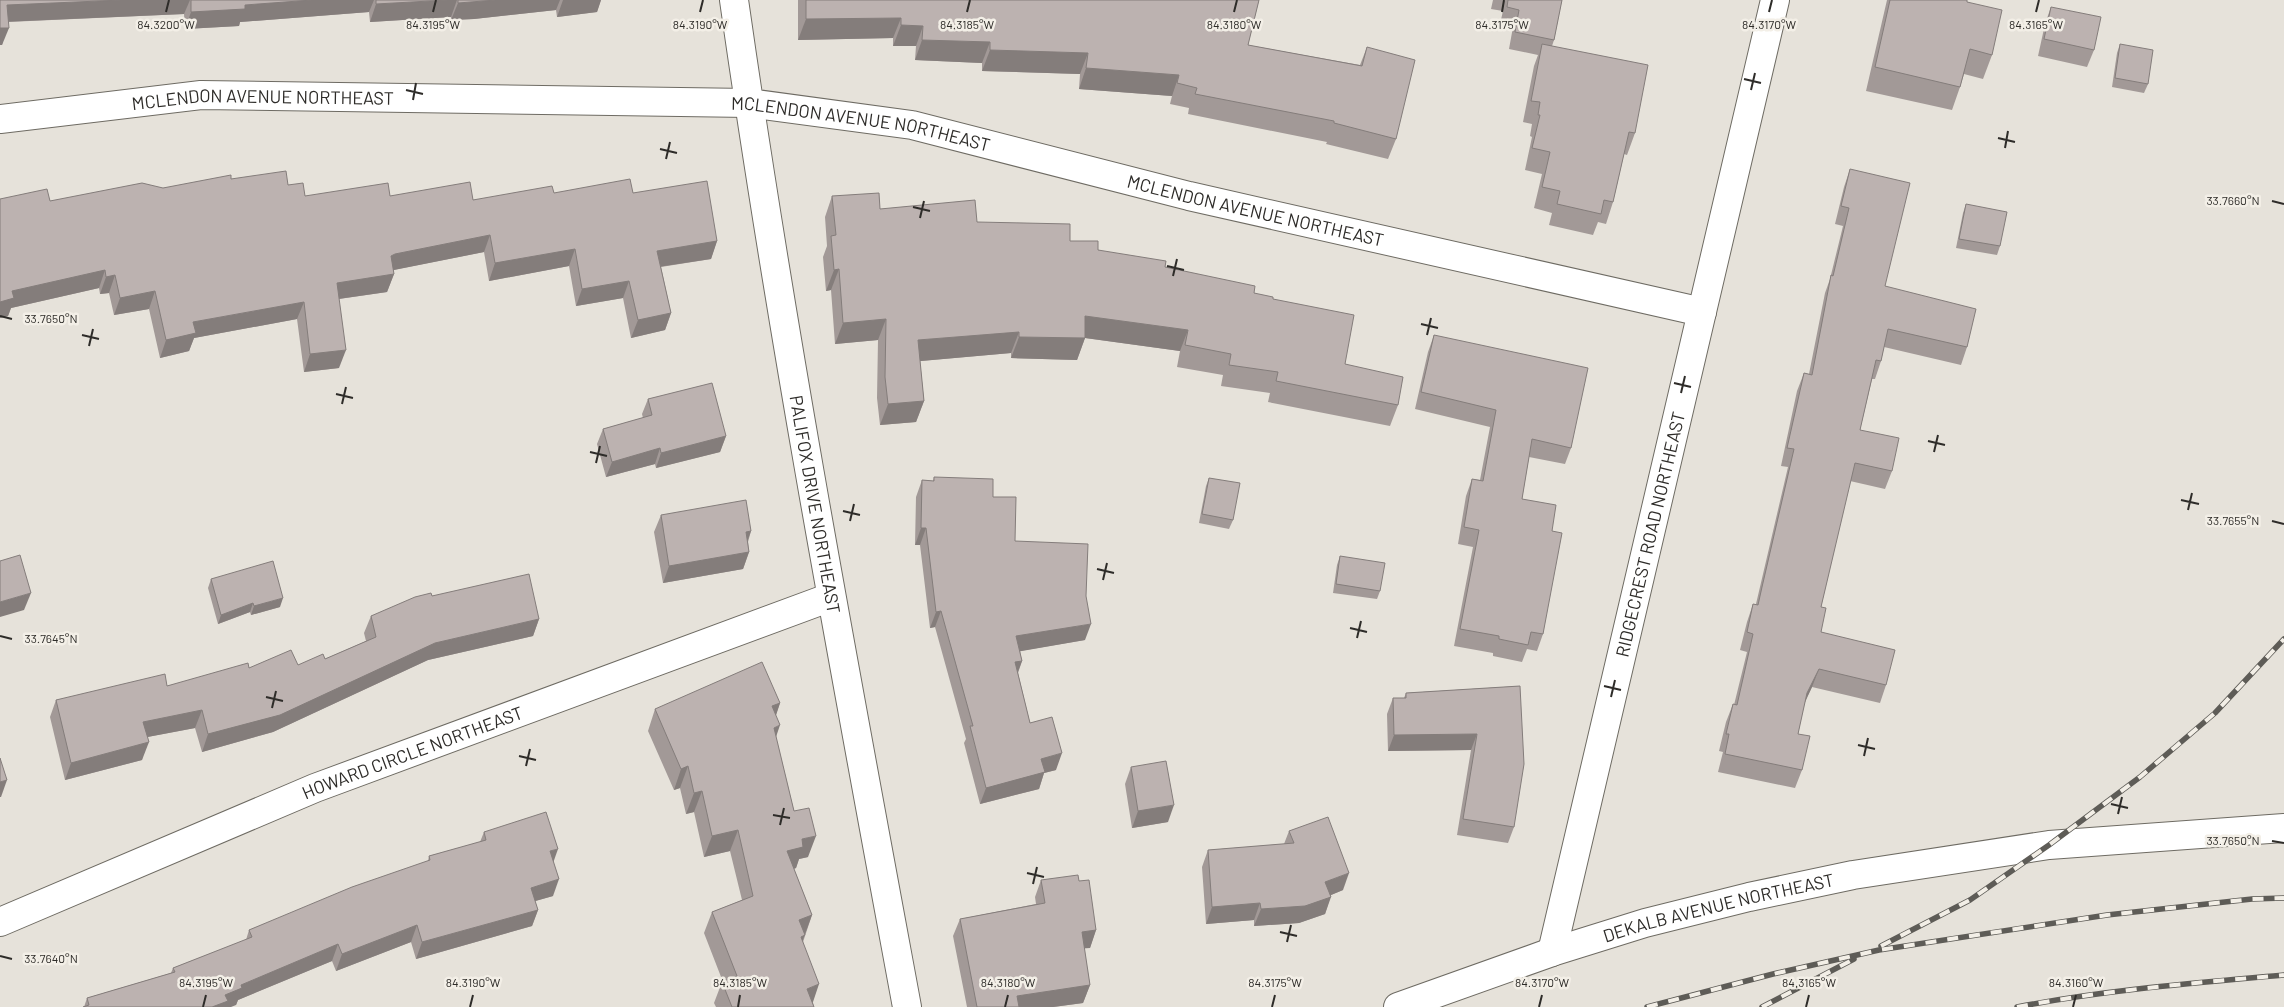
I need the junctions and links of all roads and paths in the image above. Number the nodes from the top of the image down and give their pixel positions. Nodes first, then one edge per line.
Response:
1 (734, 0) edge
2 (1775, 0) edge
3 (748, 103) junction
4 (0, 119) edge
5 (1702, 312) junction
6 (831, 597) junction
7 (2284, 828) edge
8 (0, 922) edge
9 (1552, 952) junction
10 (907, 1007) edge
11 (1398, 1007) edge

1 - 3 street, PALIFOX DRIVE NORTHEAST
2 - 5 street, RIDGECREST ROAD NORTHEAST
3 - 4 street, MCLENDON AVENUE NORTHEAST
3 - 5 street, MCLENDON AVENUE NORTHEAST
3 - 6 street, PALIFOX DRIVE NORTHEAST
5 - 9 street, RIDGECREST ROAD NORTHEAST
6 - 8 street, HOWARD CIRCLE NORTHEAST
6 - 10 street, PALIFOX DRIVE NORTHEAST
7 - 9 street, DEKALB AVENUE NORTHEAST
9 - 11 street, DEKALB AVENUE NORTHEAST

